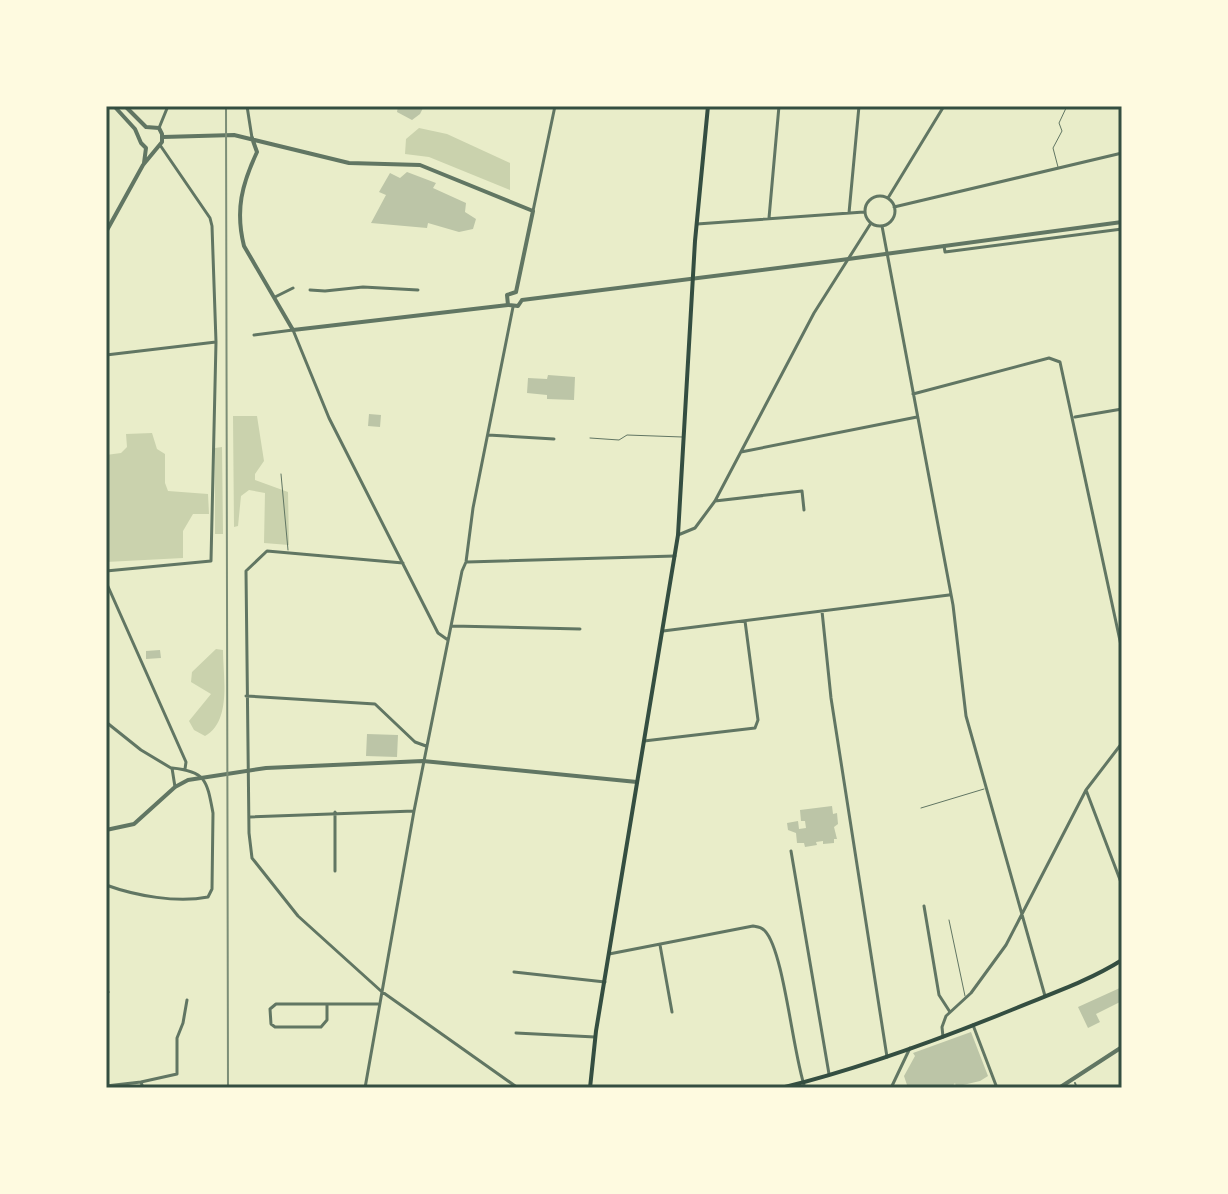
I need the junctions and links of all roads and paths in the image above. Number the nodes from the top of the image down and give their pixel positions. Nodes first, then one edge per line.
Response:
1 (114, 106) edge
2 (125, 106) edge
3 (168, 106) edge
4 (247, 106) edge
5 (555, 106) edge
6 (688, 106) edge
7 (779, 106) edge
8 (859, 106) edge
9 (944, 106) edge
10 (1067, 106) edge
11 (708, 107) edge
12 (146, 127) junction
13 (159, 128) junction
14 (139, 136) junction
15 (163, 137) junction
16 (252, 138) junction
17 (270, 142) junction
18 (158, 146) junction
19 (146, 148) junction
20 (257, 152) junction
21 (1122, 153) edge
22 (143, 165) junction
23 (1058, 169) junction
24 (888, 198) junction
25 (894, 207) junction
26 (533, 211) junction
27 (864, 212) junction
28 (849, 213) junction
29 (769, 220) junction
30 (1122, 222) edge
31 (871, 223) junction
32 (697, 224) junction
33 (882, 226) junction
34 (107, 229) edge
35 (1122, 229) edge
36 (944, 245) junction
37 (887, 253) junction
38 (848, 259) junction
39 (693, 277) junction
40 (293, 288) dead end
41 (310, 290) dead end
42 (418, 290) dead end
43 (516, 292) junction
44 (275, 297) junction
45 (522, 300) junction
46 (510, 306) junction
47 (293, 330) junction
48 (254, 335) dead end
49 (216, 342) junction
50 (106, 355) edge
51 (913, 394) junction
52 (1122, 409) edge
53 (917, 417) junction
54 (1074, 417) junction
55 (488, 435) junction
56 (685, 437) junction
57 (590, 438) dead end
58 (554, 439) dead end
59 (741, 452) junction
60 (281, 474) dead end
61 (715, 501) junction
62 (804, 510) dead end
63 (678, 535) junction
64 (288, 553) junction
65 (675, 556) junction
66 (466, 562) junction
67 (403, 563) junction
68 (106, 571) edge
69 (106, 582) edge
70 (951, 595) junction
71 (822, 611) junction
72 (745, 621) junction
73 (451, 626) junction
74 (580, 629) dead end
75 (663, 631) junction
76 (448, 640) junction
77 (1122, 650) edge
78 (246, 696) junction
79 (106, 722) edge
80 (644, 741) junction
81 (1122, 743) edge
82 (427, 746) junction
83 (423, 761) junction
84 (172, 768) junction
85 (185, 769) junction
86 (249, 770) junction
87 (203, 776) junction
88 (637, 782) junction
89 (175, 787) junction
90 (986, 789) junction
91 (1086, 790) junction
92 (921, 808) dead end
93 (414, 811) junction
94 (335, 812) junction
95 (249, 817) junction
96 (106, 830) edge
97 (791, 851) dead end
98 (335, 871) dead end
99 (106, 885) edge
100 (1122, 885) edge
101 (924, 906) dead end
102 (1022, 918) junction
103 (949, 920) dead end
104 (660, 945) junction
105 (609, 954) junction
106 (1122, 960) edge
107 (514, 972) dead end
108 (605, 982) junction
109 (381, 991) junction
110 (1045, 996) junction
111 (966, 998) junction
112 (187, 1000) dead end
113 (327, 1004) junction
114 (378, 1004) junction
115 (672, 1012) dead end
116 (950, 1012) junction
117 (973, 1025) junction
118 (516, 1033) dead end
119 (595, 1037) junction
120 (943, 1037) junction
121 (1122, 1047) edge
122 (910, 1048) junction
123 (887, 1057) junction
124 (829, 1074) junction
125 (141, 1082) junction
126 (1075, 1083) dead end
127 (804, 1085) edge
128 (106, 1086) edge
129 (143, 1088) edge
130 (365, 1088) edge
131 (518, 1088) edge
132 (590, 1088) edge
133 (781, 1088) edge
134 (891, 1088) edge
135 (997, 1088) edge
136 (1059, 1088) edge
137 (1077, 1088) edge

1 - 14 street
2 - 12 street
3 - 13 street
4 - 16 street
5 - 26 street
6 - 11 street
7 - 29 street
8 - 28 street
9 - 24 street
10 - 23 lane
11 - 32 main road
12 - 13 street
12 - 14 street
13 - 15 street
14 - 19 street
15 - 16 street
15 - 18 street
16 - 17 street
16 - 20 street
17 - 20 street
17 - 26 street
18 - 19 street
18 - 22 street
18 - 49 street
19 - 22 street
20 - 44 street
21 - 23 street
22 - 34 street
23 - 25 street
24 - 25 street
24 - 27 street
25 - 33 street
26 - 43 street
27 - 28 street
27 - 31 street
28 - 29 street
29 - 32 street
30 - 36 street
31 - 33 street
31 - 38 street
32 - 39 main road
33 - 37 street
35 - 36 street
36 - 37 street
37 - 38 street
37 - 51 street
38 - 39 street
38 - 59 street
39 - 45 street
39 - 56 main road
40 - 44 street
41 - 42 street
43 - 45 street
43 - 46 street
44 - 47 street
45 - 46 street
46 - 47 street
46 - 55 street
47 - 48 street
47 - 67 street
49 - 50 street
49 - 68 street
51 - 53 street
51 - 54 street
52 - 54 street
53 - 59 street
53 - 70 street
54 - 77 street
55 - 58 street
55 - 66 street
56 - 57 lane
56 - 63 main road
59 - 61 street
60 - 64 lane
61 - 62 street
61 - 63 street
63 - 65 main road
64 - 67 street
64 - 78 street
65 - 66 street
65 - 75 main road
66 - 73 street
67 - 76 street
69 - 85 street
70 - 71 street
70 - 90 street
71 - 72 street
71 - 123 street
72 - 75 street
72 - 80 street
73 - 74 street
73 - 76 street
75 - 80 main road
76 - 82 street
78 - 82 street
78 - 86 street
79 - 84 street
80 - 88 main road
81 - 91 street
82 - 83 street
83 - 86 street
83 - 88 street
83 - 93 street
84 - 85 street
84 - 89 street
85 - 87 street
86 - 87 street
86 - 95 street
87 - 89 street
87 - 99 street
88 - 105 main road
89 - 96 street
90 - 92 lane
90 - 102 street
91 - 100 street
91 - 102 street
93 - 94 street
93 - 109 street
94 - 95 street
94 - 98 street
95 - 109 street
97 - 124 street
101 - 116 street
102 - 110 street
102 - 111 street
103 - 111 lane
104 - 105 street
104 - 115 street
104 - 127 street
105 - 108 main road
106 - 110 main road
107 - 108 street
108 - 119 main road
109 - 114 street
109 - 131 street
110 - 117 main road
111 - 116 street
112 - 125 street
113 - 113 street
113 - 114 street
114 - 130 street
116 - 120 street
117 - 120 main road
117 - 135 street
118 - 119 street
119 - 132 main road
120 - 122 main road
121 - 136 street
122 - 123 main road
122 - 134 street
123 - 124 main road
124 - 127 main road
125 - 128 street
125 - 129 street
126 - 137 street
127 - 133 main road

